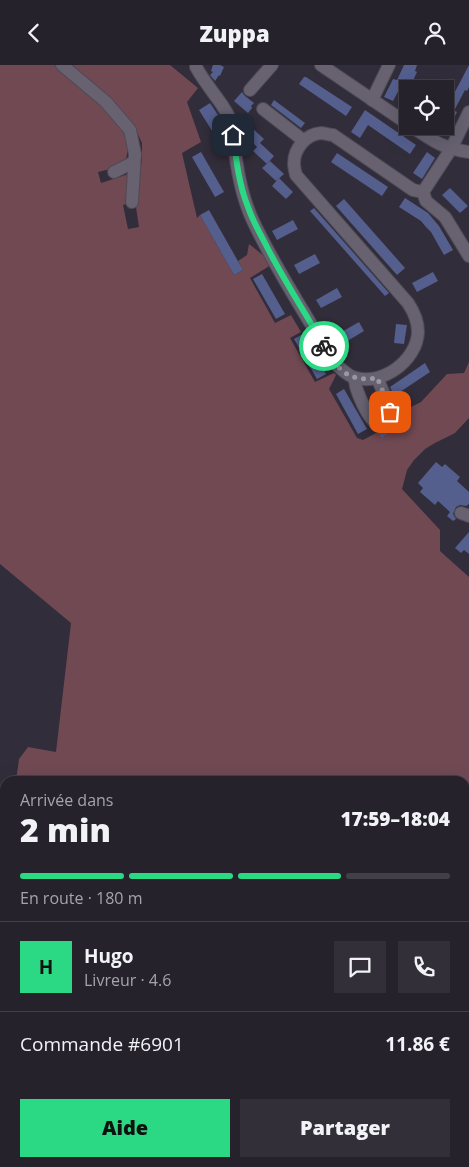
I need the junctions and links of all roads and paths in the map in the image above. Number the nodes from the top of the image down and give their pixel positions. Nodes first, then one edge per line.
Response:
1 (62, 65) edge
2 (272, 65) edge
3 (321, 65) edge
4 (389, 65) edge
5 (193, 66) edge
6 (250, 90) dead end
7 (372, 100) junction
8 (263, 109) dead end
9 (469, 112) edge
10 (399, 118) edge
11 (424, 135) edge
12 (303, 141) junction
13 (451, 149) junction
14 (469, 152) edge
15 (134, 162) junction
16 (114, 172) dead end
17 (423, 192) junction
18 (132, 202) dead end
19 (469, 256) edge
20 (355, 378) junction
21 (378, 378) junction

1 - 15 street
2 - 6 street
3 - 7 street
4 - 7 street
5 - 20 street
7 - 10 street
8 - 12 street
9 - 13 street
11 - 13 street
12 - 17 street
12 - 21 street
13 - 14 street
13 - 17 street
15 - 16 street
15 - 18 street
17 - 19 street
20 - 21 street
20 - 21 street

